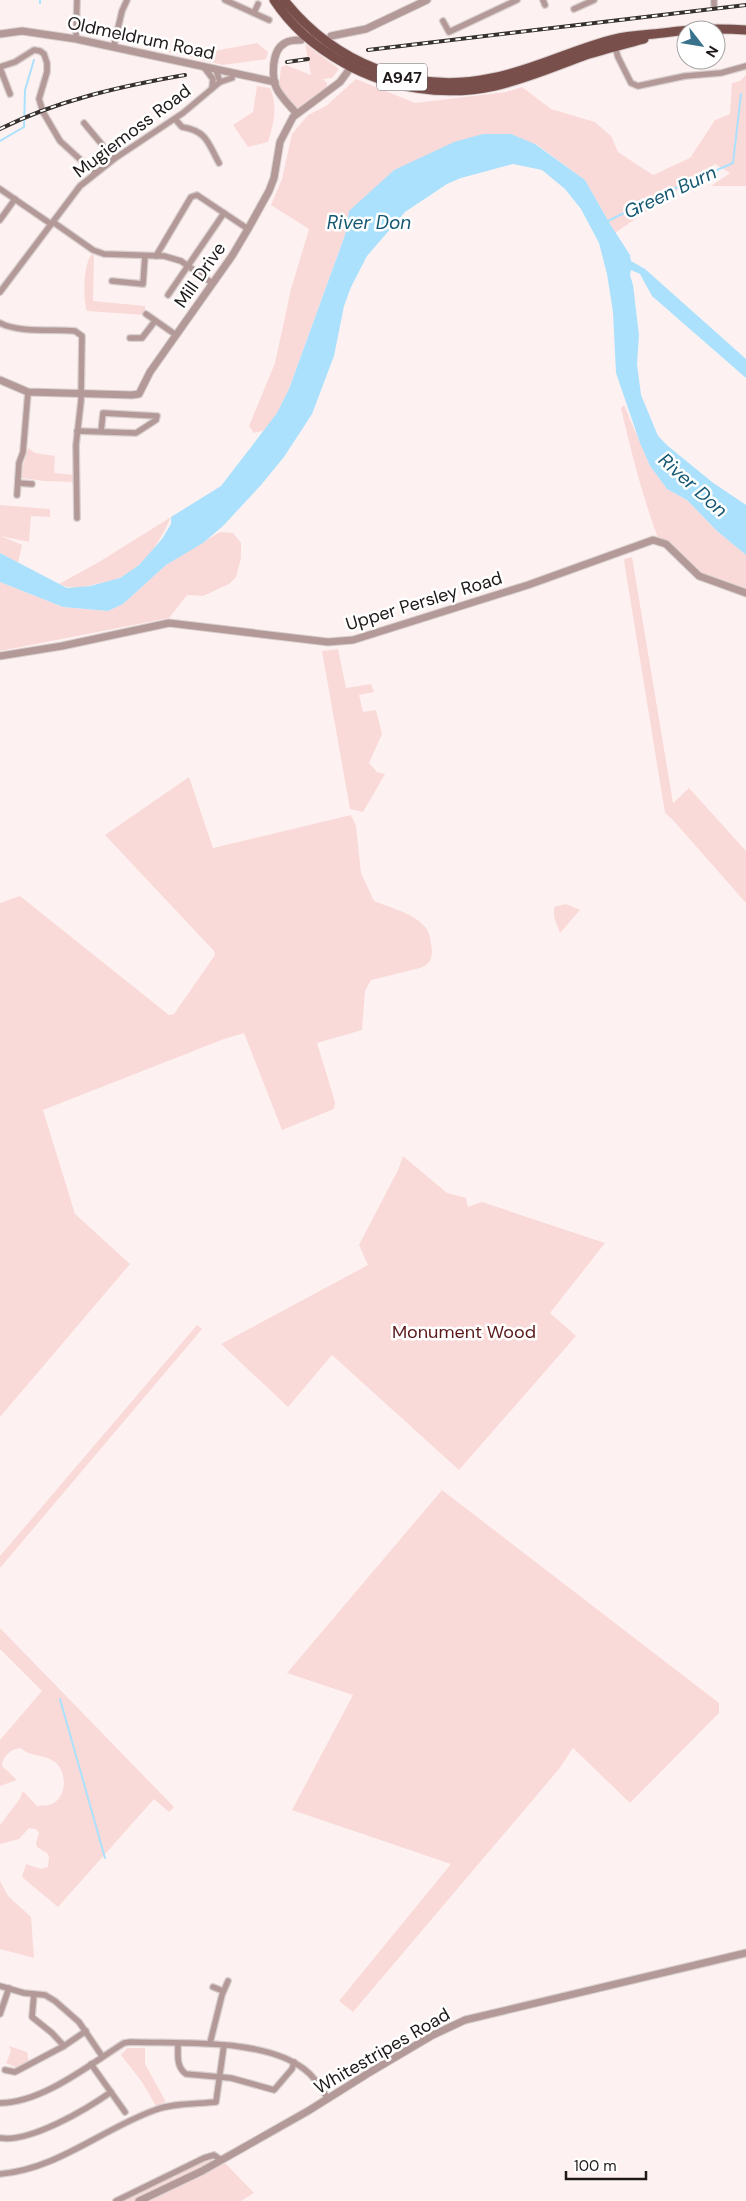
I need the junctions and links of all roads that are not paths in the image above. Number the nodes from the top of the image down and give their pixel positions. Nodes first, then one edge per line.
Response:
1 (77, 0) edge
2 (127, 0) edge
3 (225, 0) edge
4 (274, 0) edge
5 (284, 0) edge
6 (427, 0) edge
7 (498, 0) edge
8 (517, 0) edge
9 (594, 0) edge
10 (258, 4) dead end
11 (502, 7) junction
12 (574, 9) dead end
13 (254, 12) junction
14 (269, 20) dead end
15 (444, 20) dead end
16 (746, 30) edge
17 (0, 34) edge
18 (331, 36) dead end
19 (76, 38) junction
20 (301, 40) dead end
21 (614, 43) junction
22 (114, 45) junction
23 (354, 64) junction
24 (203, 66) junction
25 (746, 66) edge
26 (0, 67) edge
27 (216, 73) dead end
28 (232, 78) dead end
29 (2, 81) edge
30 (220, 82) junction
31 (275, 82) junction
32 (211, 90) junction
33 (10, 94) dead end
34 (296, 113) junction
35 (174, 119) junction
36 (84, 123) dead end
37 (114, 159) junction
38 (219, 163) dead end
39 (95, 173) junction
40 (0, 189) edge
41 (15, 199) junction
42 (224, 213) junction
43 (0, 220) edge
44 (52, 223) junction
45 (248, 229) junction
46 (145, 256) junction
47 (156, 256) junction
48 (188, 266) junction
49 (112, 281) dead end
50 (212, 284) junction
51 (0, 292) edge
52 (168, 296) dead end
53 (146, 314) dead end
54 (155, 321) junction
55 (0, 322) edge
56 (176, 335) junction
57 (130, 338) dead end
58 (0, 380) edge
59 (28, 392) junction
60 (80, 394) junction
61 (77, 431) junction
62 (101, 432) junction
63 (18, 483) junction
64 (32, 484) dead end
65 (17, 495) dead end
66 (77, 518) dead end
67 (746, 593) edge
68 (0, 656) edge
69 (746, 1953) edge
70 (228, 1980) dead end
71 (0, 1986) edge
72 (213, 1987) dead end
73 (8, 1988) junction
74 (223, 1991) junction
75 (34, 1994) junction
76 (0, 2014) edge
77 (86, 2032) junction
78 (210, 2043) junction
79 (178, 2044) junction
80 (224, 2045) junction
81 (64, 2046) junction
82 (102, 2056) junction
83 (294, 2062) junction
84 (91, 2064) junction
85 (5, 2070) dead end
86 (220, 2077) junction
87 (112, 2092) junction
88 (328, 2099) junction
89 (0, 2103) edge
90 (125, 2112) dead end
91 (0, 2138) edge
92 (221, 2160) junction
93 (0, 2174) edge
94 (116, 2201) edge
95 (139, 2201) edge

1 - 19 street
2 - 22 street
3 - 13 street
4 - 23 main road, A947
5 - 23 main road, A947
6 - 18 street
7 - 11 street
8 - 11 street
9 - 12 street
10 - 13 street
11 - 15 street
13 - 14 street
16 - 21 main road, A947
17 - 19 street, Oldmeldrum Road
19 - 22 street, Oldmeldrum Road
20 - 31 street
21 - 23 main road, A947
21 - 25 street
22 - 24 street, Oldmeldrum Road
23 - 34 street, Mill Drive
24 - 31 street, Oldmeldrum Road
24 - 32 street, Mugiemoss Road
26 - 29 street
26 - 39 street
27 - 30 street
28 - 30 street, Mugiemoss Road
29 - 33 street
30 - 32 street, Mugiemoss Road
31 - 34 street
32 - 35 street, Mugiemoss Road
34 - 45 street, Mill Drive
35 - 37 street, Mugiemoss Road
35 - 38 street
36 - 37 street
37 - 39 street, Mugiemoss Road
39 - 44 street, Mugiemoss Road
40 - 41 street
41 - 43 street
41 - 44 street
42 - 45 street
42 - 47 street
42 - 48 street
44 - 46 street
44 - 51 street, Mugiemoss Road
45 - 50 street, Mill Drive
46 - 47 street
46 - 49 street
47 - 48 street
48 - 50 street
48 - 52 street
50 - 56 street, Mill Drive
53 - 54 street
54 - 56 street
54 - 57 street
55 - 60 street
56 - 60 street, Mill Drive
58 - 59 street, Mill Drive
59 - 60 street, Mill Drive
59 - 63 street
60 - 61 street
61 - 62 street
61 - 66 street
62 - 62 street
63 - 64 street
63 - 65 street
67 - 68 street, Upper Persley Road
69 - 88 street, Whitestripes Road
70 - 74 street
71 - 73 street
72 - 74 street
73 - 75 street
73 - 76 street
74 - 78 street
75 - 77 street
75 - 81 street
77 - 81 street
77 - 82 street
78 - 79 street
78 - 80 street
79 - 82 street
79 - 86 street
80 - 83 street
80 - 86 street
81 - 85 street
82 - 84 street
83 - 86 street
83 - 88 street
84 - 87 street
84 - 89 street
86 - 93 street
87 - 90 street
87 - 91 street
88 - 92 street, Whitestripes Road
92 - 94 street
92 - 95 street, Whitestripes Road

